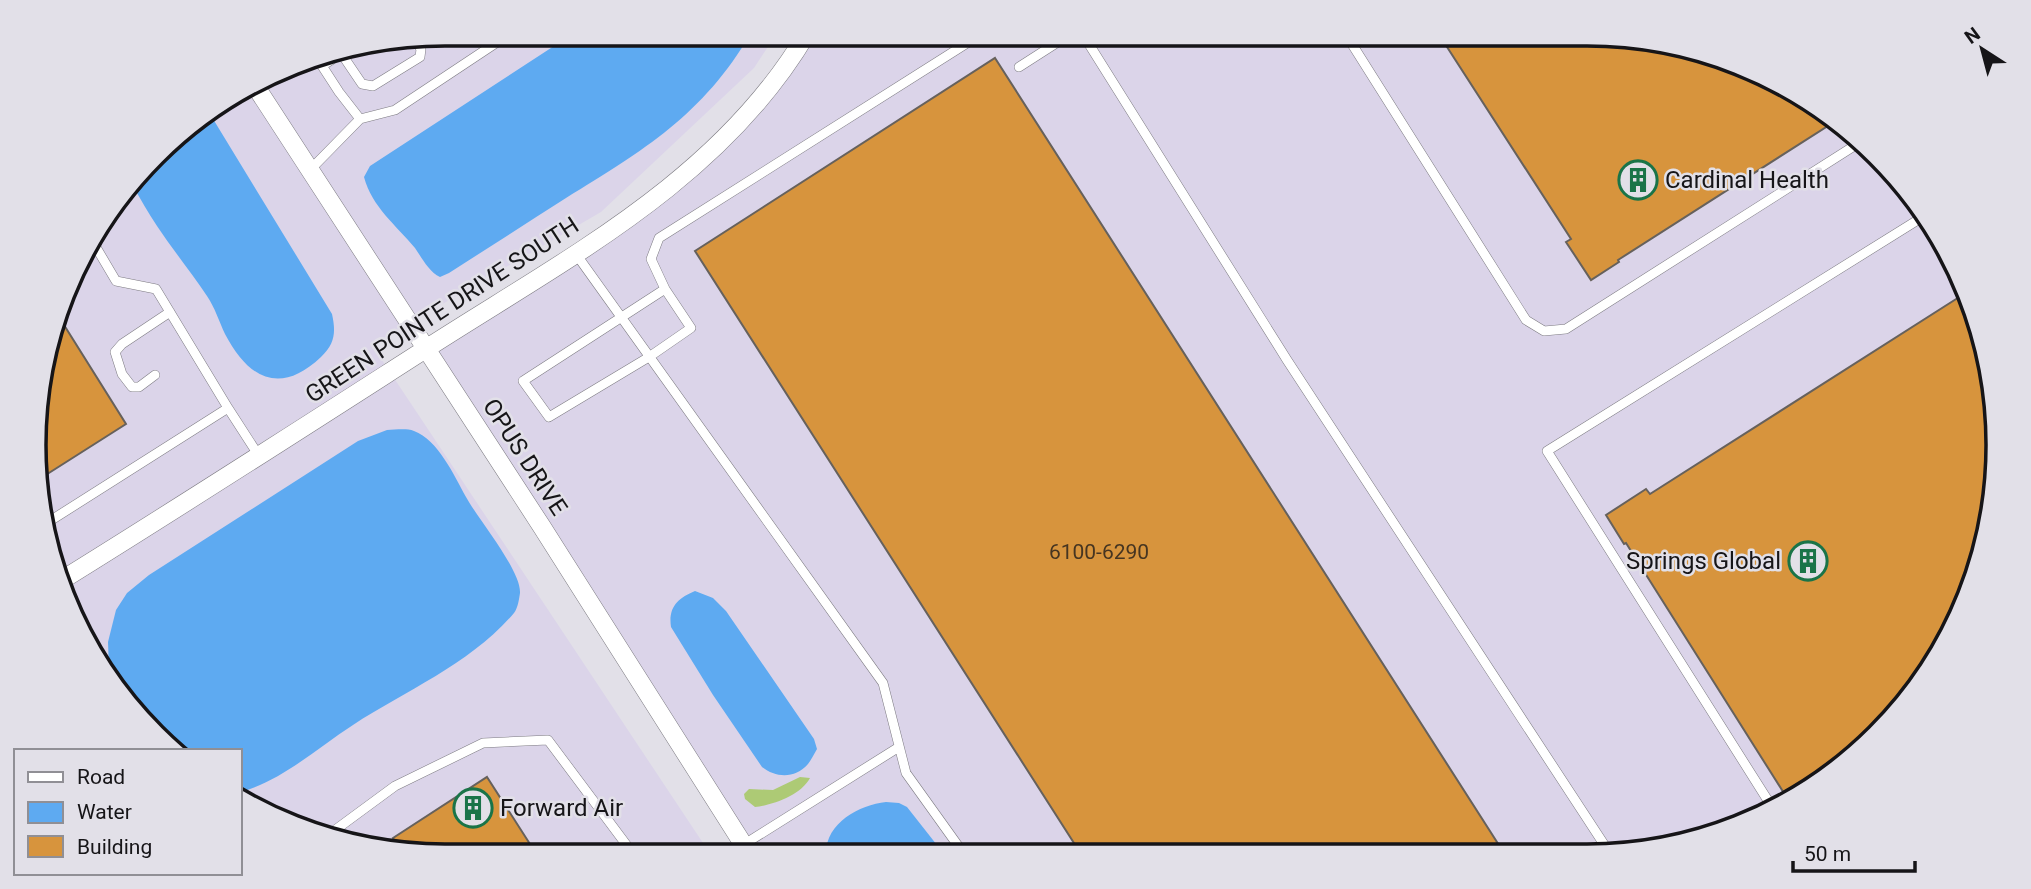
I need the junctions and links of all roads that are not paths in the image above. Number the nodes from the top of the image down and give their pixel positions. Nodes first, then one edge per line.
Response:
1 (420, 46) edge
2 (492, 46) edge
3 (799, 46) edge
4 (962, 46) edge
5 (1052, 46) edge
6 (1090, 46) edge
7 (1353, 46) edge
8 (348, 57) edge
9 (325, 64) edge
10 (322, 66) joint
11 (1019, 67) dead end
12 (259, 92) edge
13 (360, 119) junction
14 (1853, 147) edge
15 (309, 170) junction
16 (1916, 221) edge
17 (97, 249) edge
18 (576, 254) junction
19 (665, 289) junction
20 (170, 312) junction
21 (621, 317) junction
22 (426, 349) junction
23 (649, 357) junction
24 (155, 376) dead end
25 (228, 408) junction
26 (259, 457) junction
27 (53, 519) edge
28 (68, 576) edge
29 (900, 747) junction
30 (1767, 800) edge
31 (337, 829) edge
32 (1603, 843) edge
33 (626, 844) edge
34 (742, 844) edge
35 (755, 844) edge
36 (957, 844) edge

1 - 8 lane
2 - 13 lane
3 - 18 street, GREEN POINTE DRIVE SOUTH
4 - 19 lane
5 - 11 lane
6 - 32 lane
7 - 14 lane
9 - 10 lane
10 - 13 lane
12 - 15 street, OPUS DRIVE
13 - 15 lane
15 - 22 street, OPUS DRIVE
16 - 30 lane
17 - 20 lane
18 - 21 lane
18 - 22 street, GREEN POINTE DRIVE SOUTH
19 - 21 lane
19 - 23 lane
20 - 24 lane
20 - 25 lane
21 - 23 lane
21 - 23 lane
22 - 26 street, GREEN POINTE DRIVE SOUTH
22 - 34 street, OPUS DRIVE
23 - 29 lane
25 - 26 lane
25 - 27 lane
26 - 28 street, GREEN POINTE DRIVE SOUTH
29 - 35 lane
29 - 36 lane
31 - 33 lane

